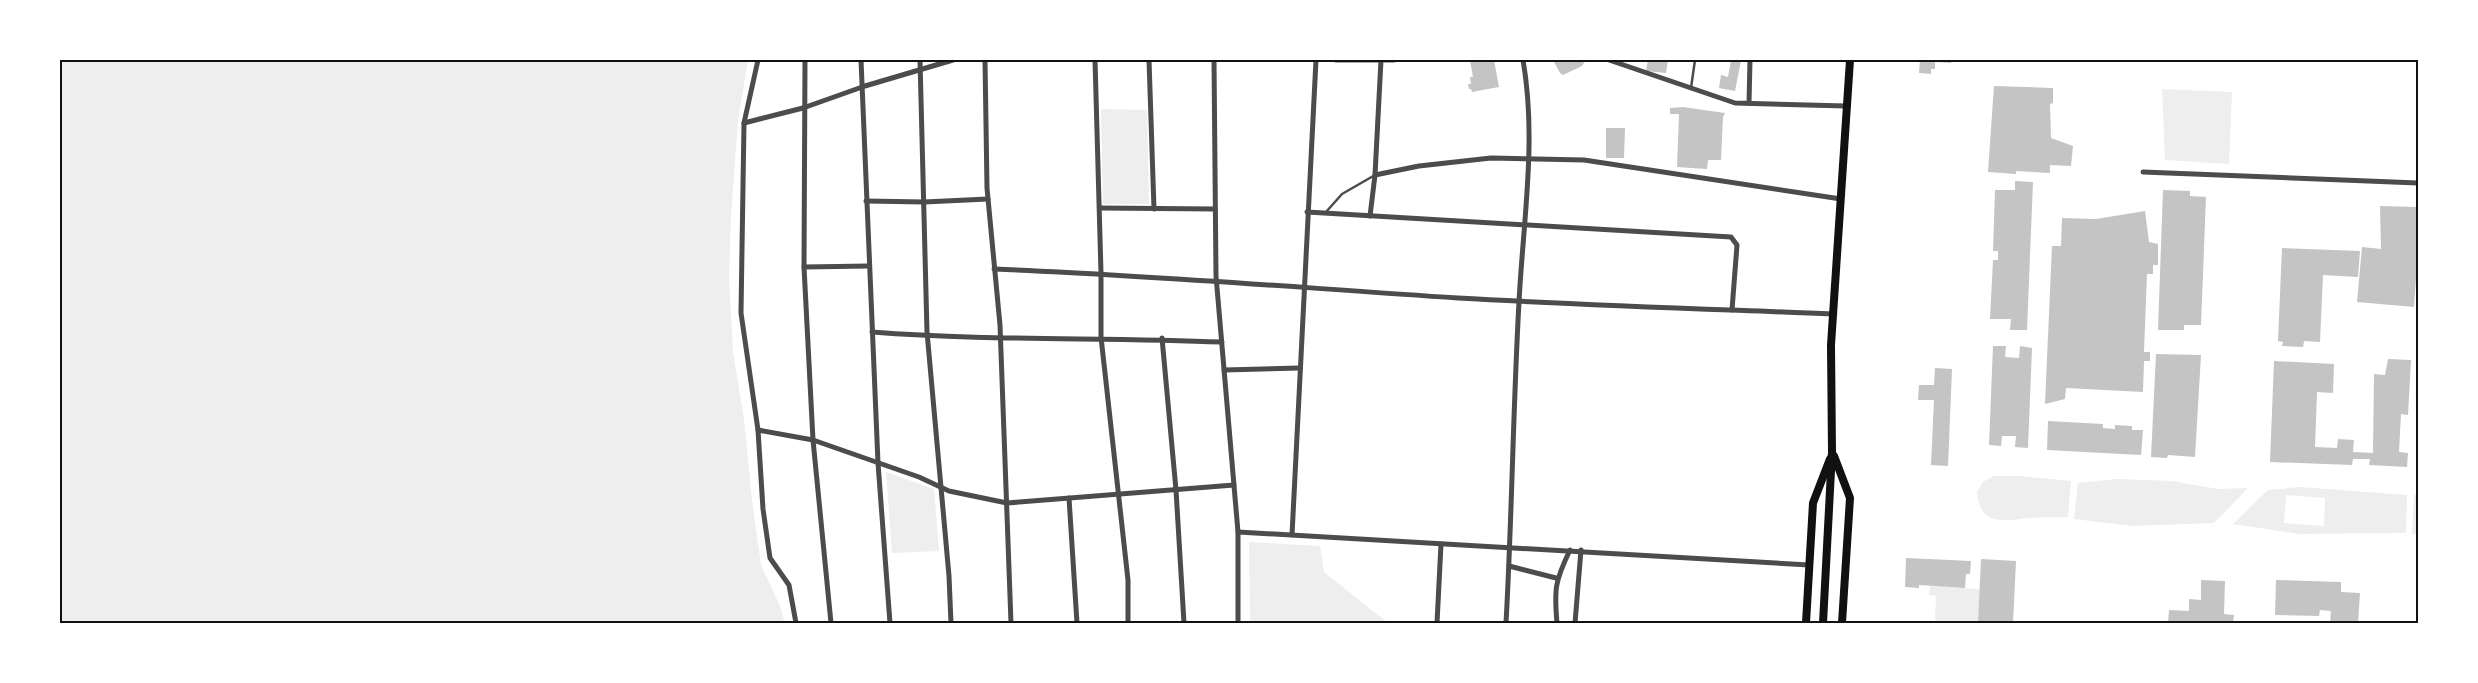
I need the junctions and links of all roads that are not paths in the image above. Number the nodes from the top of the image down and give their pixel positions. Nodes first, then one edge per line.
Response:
1 (758, 60) edge
2 (805, 60) edge
3 (860, 60) edge
4 (920, 60) edge
5 (953, 60) edge
6 (985, 60) edge
7 (1095, 60) edge
8 (1149, 60) edge
9 (1214, 60) edge
10 (1316, 60) edge
11 (1336, 60) edge
12 (1394, 60) edge
13 (1524, 60) edge
14 (1609, 60) edge
15 (1695, 60) edge
16 (1750, 60) edge
17 (1850, 60) edge
18 (1381, 61) edge
19 (920, 71) junction
20 (861, 88) junction
21 (1691, 88) junction
22 (1749, 103) junction
23 (1846, 106) junction
24 (803, 108) junction
25 (744, 123) junction
26 (1528, 159) junction
27 (2143, 172) dead end
28 (1375, 175) junction
29 (2418, 183) edge
30 (1840, 198) junction
31 (988, 199) junction
32 (866, 201) junction
33 (924, 202) junction
34 (1100, 208) junction
35 (1154, 209) junction
36 (1216, 209) junction
37 (1307, 212) junction
38 (1326, 214) junction
39 (1370, 216) junction
40 (1525, 227) junction
41 (869, 266) junction
42 (804, 267) junction
43 (994, 268) junction
44 (1101, 273) junction
45 (1217, 283) junction
46 (1303, 286) junction
47 (1519, 300) junction
48 (1732, 310) junction
49 (1833, 314) junction
50 (872, 332) junction
51 (927, 336) junction
52 (1000, 336) junction
53 (1101, 337) junction
54 (1162, 338) junction
55 (1222, 342) junction
56 (1298, 368) junction
57 (1224, 370) junction
58 (758, 430) junction
59 (813, 440) junction
60 (1832, 452) junction
61 (878, 463) junction
62 (939, 486) junction
63 (1234, 486) junction
64 (1176, 490) junction
65 (1118, 495) junction
66 (1069, 498) junction
67 (1007, 502) junction
68 (1238, 532) junction
69 (1292, 535) junction
70 (1441, 544) junction
71 (1510, 546) junction
72 (1570, 550) junction
73 (1581, 550) junction
74 (1809, 565) junction
75 (1509, 566) junction
76 (1556, 578) junction
77 (796, 623) edge
78 (831, 623) edge
79 (890, 623) edge
80 (950, 623) edge
81 (1010, 623) edge
82 (1077, 623) edge
83 (1128, 623) edge
84 (1184, 623) edge
85 (1238, 623) edge
86 (1437, 623) edge
87 (1506, 623) edge
88 (1557, 623) edge
89 (1575, 623) edge
90 (1806, 623) edge
91 (1823, 623) edge
92 (1842, 623) edge

1 - 25 street
2 - 24 street
3 - 20 street
4 - 19 street
5 - 19 street
6 - 31 street
7 - 34 street
8 - 35 street
9 - 36 street
10 - 37 street
11 - 18 street
12 - 18 street
13 - 26 street
14 - 21 street
15 - 21 lane
16 - 22 street
17 - 23 main road
18 - 28 street
19 - 20 street
19 - 33 street
20 - 24 street
20 - 32 street
21 - 22 street
22 - 23 street
23 - 30 main road
24 - 25 street
24 - 42 street
25 - 58 street
26 - 28 street
26 - 30 street
26 - 40 street
27 - 29 street
28 - 38 lane
28 - 39 street
30 - 49 main road
31 - 33 street
31 - 43 street
32 - 33 street
32 - 41 street
33 - 51 street
34 - 35 street
34 - 44 street
35 - 36 street
36 - 45 street
37 - 38 street
37 - 46 street
38 - 39 street
39 - 40 street
40 - 47 street
40 - 48 street
41 - 42 street
41 - 50 street
42 - 59 street
43 - 44 street
43 - 52 street
44 - 45 street
44 - 53 street
45 - 46 street
45 - 55 street
46 - 47 street
46 - 56 street
47 - 48 street
47 - 71 street
48 - 49 street
49 - 60 main road
50 - 51 street
50 - 61 street
51 - 52 street
51 - 62 street
52 - 53 street
52 - 67 street
53 - 54 street
53 - 65 street
54 - 55 street
54 - 64 street
55 - 57 street
56 - 57 street
56 - 69 street
57 - 63 street
58 - 59 street
58 - 77 street
59 - 61 street
59 - 78 street
60 - 74 main road
60 - 91 main road
60 - 92 main road
61 - 62 street
61 - 79 street
62 - 67 street
62 - 80 street
63 - 64 street
63 - 68 street
64 - 65 street
64 - 84 street
65 - 66 street
65 - 83 street
66 - 67 street
66 - 82 street
67 - 81 street
68 - 69 street
68 - 85 street
69 - 70 street
70 - 71 street
70 - 86 street
71 - 72 street
71 - 75 street
72 - 73 street
72 - 76 street
73 - 74 street
73 - 89 street
74 - 90 main road
75 - 76 street
75 - 87 street
76 - 88 street

